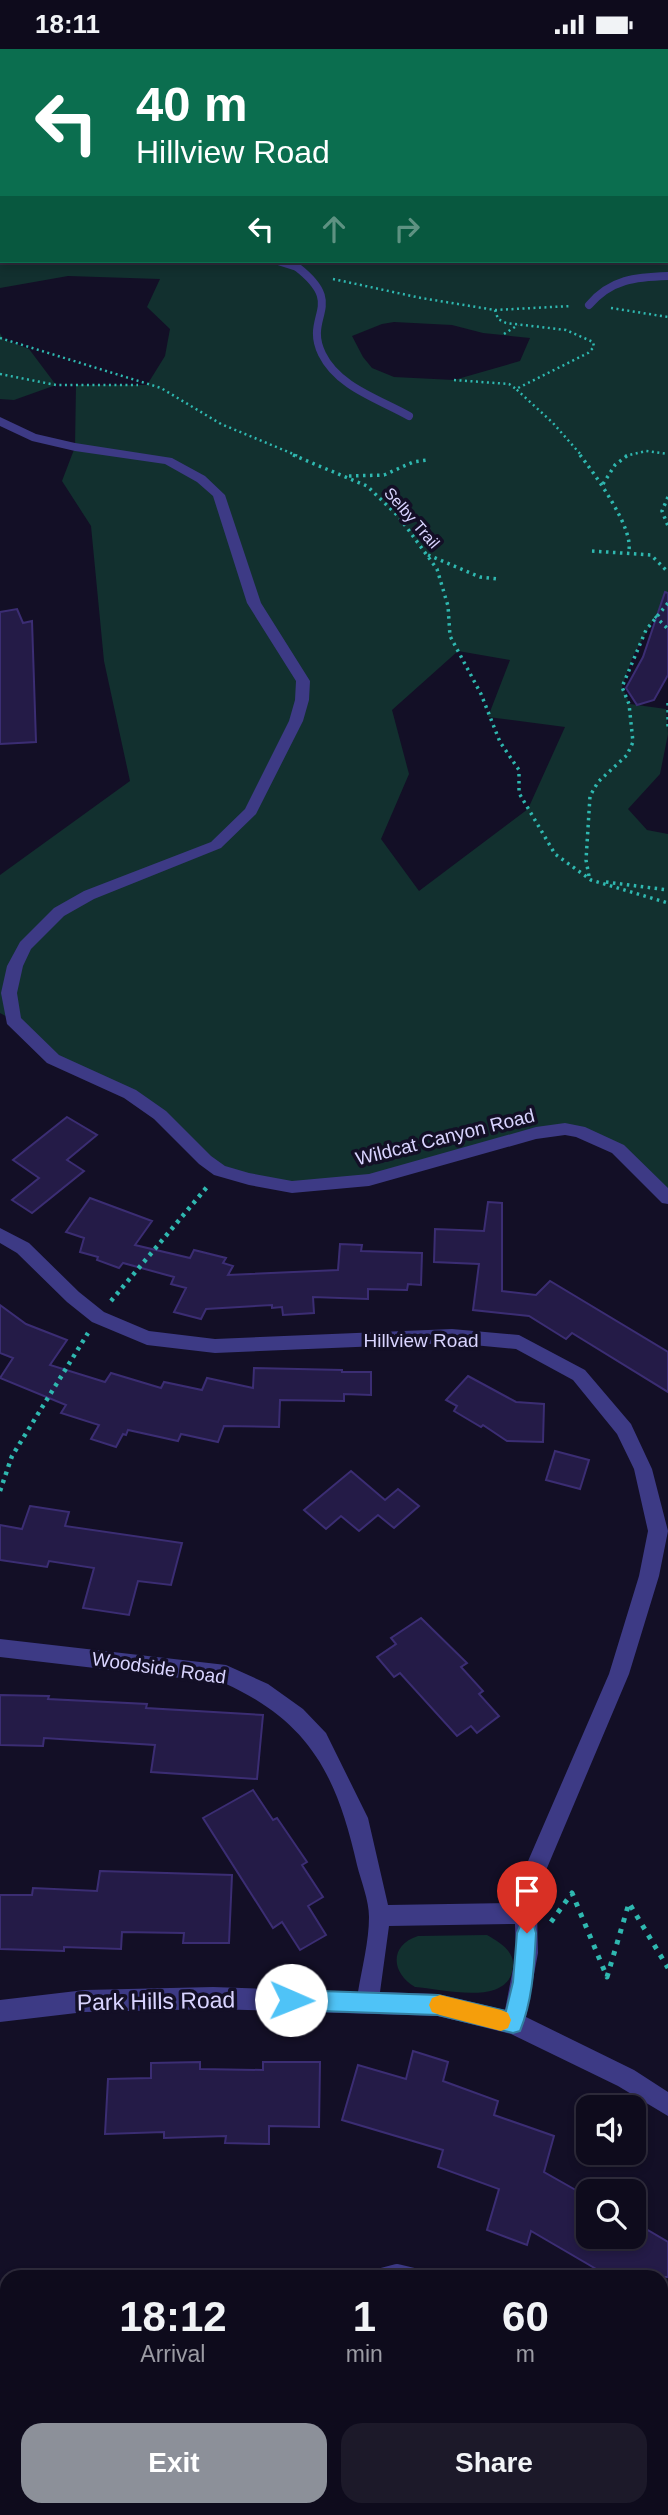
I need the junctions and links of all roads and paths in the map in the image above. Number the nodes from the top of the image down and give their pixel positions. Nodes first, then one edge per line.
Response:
1 (284, 263) edge
2 (292, 263) edge
3 (297, 267) junction
4 (312, 276) junction
5 (668, 276) edge
6 (589, 305) dead end
7 (519, 325) junction
8 (504, 334) dead end
9 (0, 338) edge
10 (0, 374) edge
11 (454, 380) dead end
12 (147, 385) junction
13 (516, 389) junction
14 (409, 416) dead end
15 (0, 421) edge
16 (668, 454) edge
17 (427, 460) dead end
18 (348, 476) junction
19 (603, 485) junction
20 (668, 497) edge
21 (668, 526) edge
22 (592, 551) dead end
23 (628, 553) junction
24 (428, 555) junction
25 (668, 572) edge
26 (498, 579) dead end
27 (668, 603) edge
28 (655, 616) junction
29 (668, 629) edge
30 (668, 703) edge
31 (668, 727) edge
32 (592, 880) junction
33 (668, 890) edge
34 (668, 903) edge
35 (668, 1198) edge
36 (0, 1234) edge
37 (0, 1648) edge
38 (526, 1913) junction
39 (380, 1916) junction
40 (527, 1953) junction
41 (668, 1968) edge
42 (368, 2002) junction
43 (0, 2011) edge
44 (513, 2023) junction
45 (668, 2105) edge

1 - 3 lane
2 - 3 lane
3 - 4 lane
4 - 7 path
4 - 14 lane
5 - 6 lane
7 - 8 path
7 - 13 path
9 - 12 path, Selby Trail
10 - 12 path
11 - 13 path
12 - 18 path, Selby Trail
13 - 19 path
15 - 35 street, Wildcat Canyon Road
16 - 19 path
17 - 18 path
18 - 24 path, Selby Trail
19 - 23 path
20 - 21 path
22 - 23 path
23 - 25 path
24 - 26 path
24 - 32 path, Selby Trail
27 - 28 path
28 - 29 path
28 - 32 path
30 - 31 path
32 - 33 path
32 - 34 path, Selby Trail
36 - 38 street, Hillview Road
37 - 39 street, Woodside Road
38 - 39 street
38 - 40 street, Hillview Road
39 - 42 street, Woodside Road
40 - 41 path
40 - 44 street, Hillview Road
42 - 43 street, Park Hills Road
42 - 44 street, Park Hills Road
44 - 45 street, Park Hills Road

